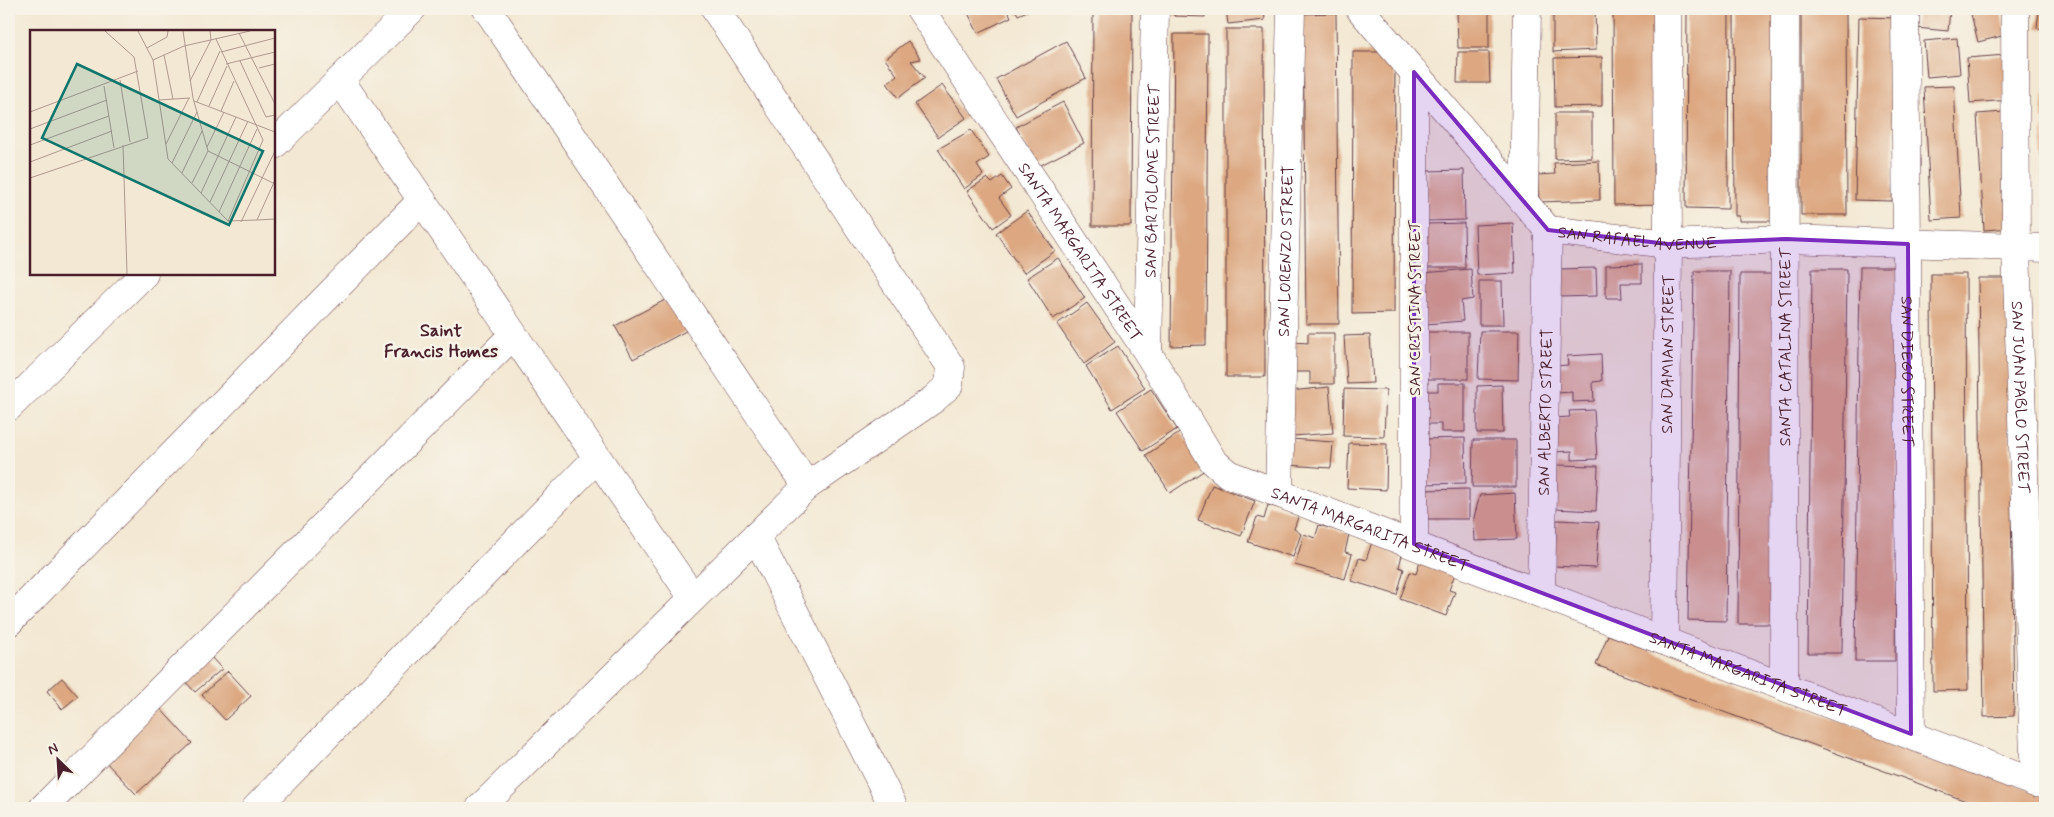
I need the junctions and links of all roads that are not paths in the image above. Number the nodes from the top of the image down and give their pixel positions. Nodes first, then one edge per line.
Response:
1 (412, 9) edge
2 (487, 9) edge
3 (715, 9) edge
4 (920, 9) edge
5 (1155, 9) edge
6 (1291, 9) edge
7 (1360, 9) edge
8 (1527, 9) edge
9 (1667, 9) edge
10 (1786, 9) edge
11 (1905, 9) edge
12 (2015, 9) edge
13 (1414, 72) junction
14 (340, 80) junction
15 (275, 144) edge
16 (422, 200) junction
17 (1524, 201) junction
18 (1548, 230) junction
19 (1786, 239) junction
20 (1668, 244) junction
21 (1908, 244) junction
22 (2045, 248) edge
23 (2016, 249) junction
24 (143, 275) edge
25 (514, 335) junction
26 (1148, 353) junction
27 (9, 407) edge
28 (597, 458) junction
29 (807, 486) junction
30 (1279, 493) junction
31 (756, 536) junction
32 (1414, 544) junction
33 (1541, 593) junction
34 (693, 598) junction
35 (9, 622) edge
36 (1664, 640) junction
37 (1784, 686) junction
38 (1911, 734) junction
39 (2040, 784) edge
40 (43, 808) edge
41 (256, 808) edge
42 (480, 808) edge
43 (894, 808) edge

1 - 14 street
2 - 29 street
3 - 29 street
4 - 26 street, SANTA MARGARITA STREET
5 - 26 street, SAN BARTOLOME STREET
6 - 30 street, SAN LORENZO STREET
7 - 13 street, SAN RAFAEL AVENUE
8 - 17 street
9 - 20 street, SAN DAMIAN STREET
10 - 19 street, SANTA CATALINA STREET
11 - 21 street, SAN DIEGO STREET
12 - 23 street, SAN JUAN PABLO STREET
13 - 17 street, SAN RAFAEL AVENUE
13 - 32 street, SAN CRISTINA STREET
14 - 15 street
14 - 16 street
16 - 25 street
16 - 35 street
17 - 18 street, SAN RAFAEL AVENUE
18 - 20 street, SAN RAFAEL AVENUE
18 - 33 street, SAN ALBERTO STREET
19 - 20 street, SAN RAFAEL AVENUE
19 - 21 street, SAN RAFAEL AVENUE
19 - 37 street, SANTA CATALINA STREET
20 - 36 street, SAN DAMIAN STREET
21 - 23 street, SAN RAFAEL AVENUE
21 - 38 street, SAN DIEGO STREET
22 - 23 street, SAN RAFAEL AVENUE
23 - 39 street, SAN JUAN PABLO STREET
24 - 27 street
25 - 28 street
25 - 40 street
26 - 30 street, SANTA MARGARITA STREET
28 - 34 street
28 - 41 street
29 - 31 street
30 - 32 street, SANTA MARGARITA STREET
31 - 34 street
31 - 43 street
32 - 33 street, SANTA MARGARITA STREET
33 - 36 street, SANTA MARGARITA STREET
34 - 42 street
36 - 37 street, SANTA MARGARITA STREET
37 - 38 street, SANTA MARGARITA STREET
38 - 39 street, SANTA MARGARITA STREET

